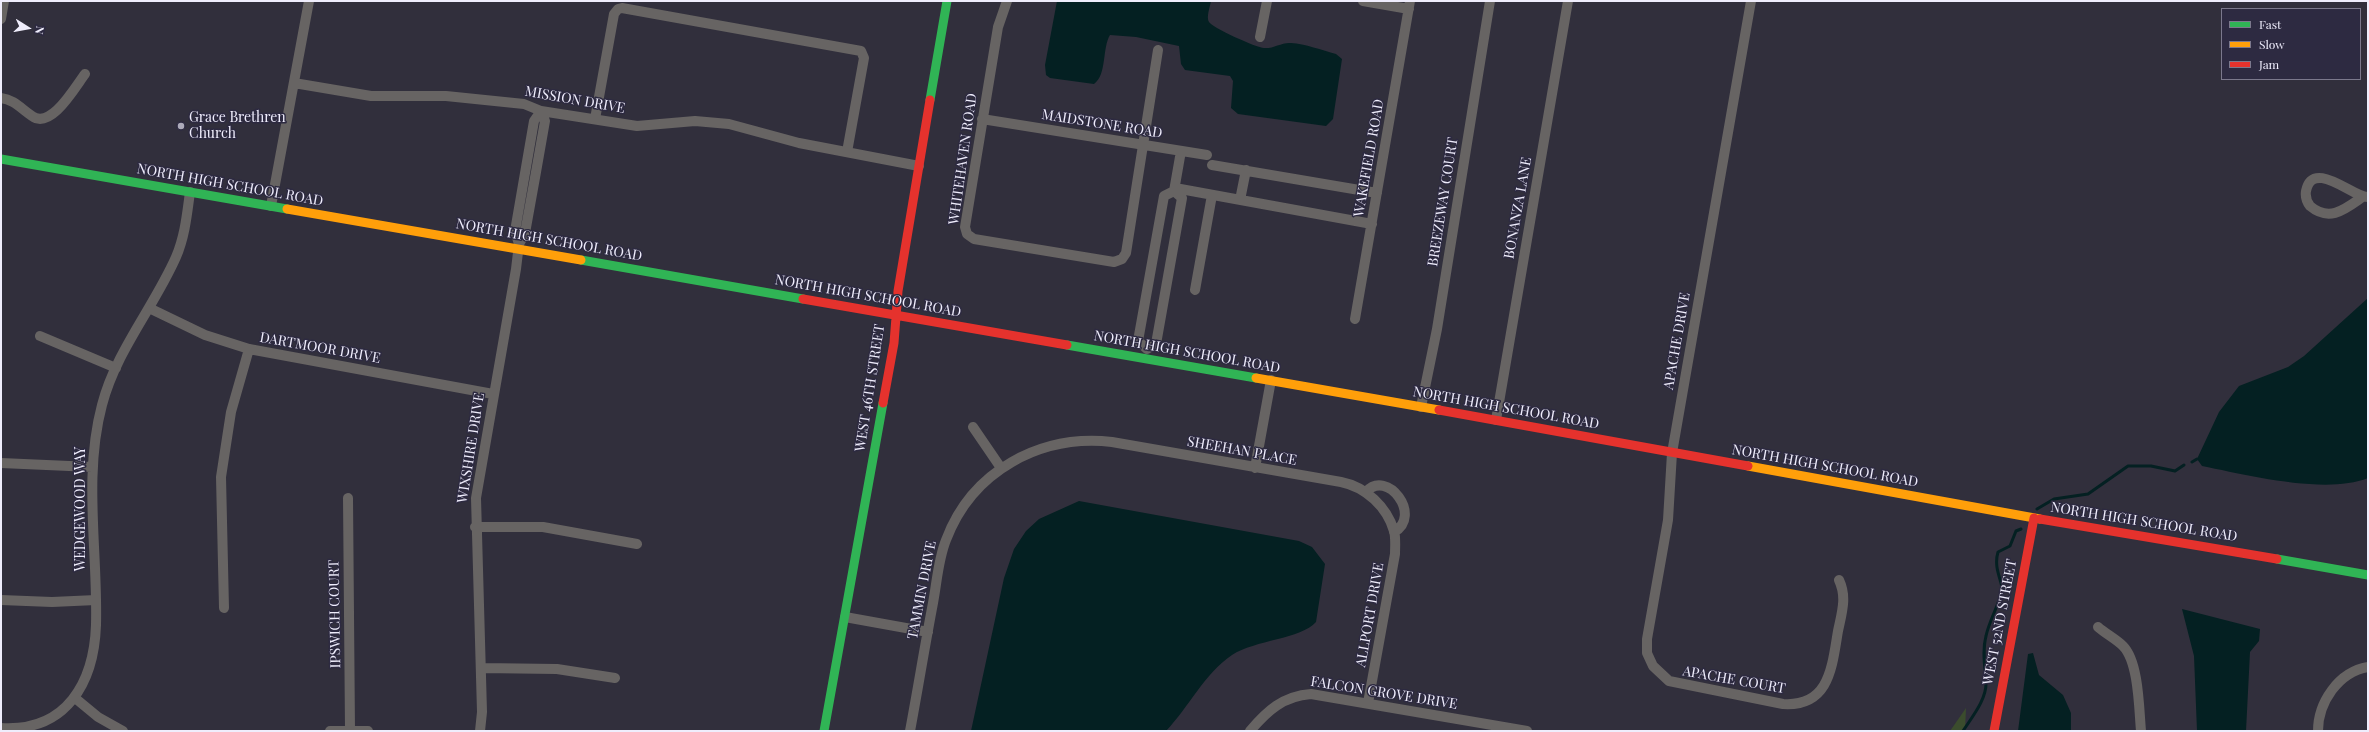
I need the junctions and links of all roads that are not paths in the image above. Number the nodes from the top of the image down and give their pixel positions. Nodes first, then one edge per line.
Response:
1 (4, 1) edge
2 (309, 1) edge
3 (947, 1) edge
4 (1267, 1) edge
5 (1363, 1) edge
6 (1490, 1) edge
7 (1568, 1) edge
8 (1751, 1) edge
9 (1004, 2) edge
10 (1409, 5) edge
11 (1, 19) edge
12 (1260, 37) dead end
13 (1158, 50) dead end
14 (86, 74) dead end
15 (294, 83) junction
16 (1, 98) edge
17 (541, 111) junction
18 (595, 119) junction
19 (982, 119) junction
20 (1144, 145) junction
21 (1181, 151) junction
22 (847, 152) junction
23 (1207, 155) dead end
24 (1, 159) edge
25 (1212, 165) dead end
26 (919, 166) junction
27 (1246, 170) junction
28 (1174, 190) junction
29 (190, 192) junction
30 (1377, 193) junction
31 (1212, 195) junction
32 (2364, 198) edge
33 (1240, 200) junction
34 (272, 206) junction
35 (1372, 224) junction
36 (518, 247) junction
37 (1151, 270) junction
38 (1169, 273) junction
39 (1195, 290) dead end
40 (149, 308) junction
41 (896, 315) junction
42 (1355, 319) dead end
43 (40, 336) dead end
44 (1147, 348) junction
45 (249, 349) junction
46 (1145, 360) junction
47 (116, 368) junction
48 (1271, 380) junction
49 (493, 394) junction
50 (1421, 407) junction
51 (1496, 420) junction
52 (973, 427) dead end
53 (1111, 442) joint
54 (1672, 453) junction
55 (1, 463) edge
56 (92, 467) junction
57 (1001, 468) junction
58 (1256, 468) junction
59 (1366, 492) junction
60 (348, 498) dead end
61 (1388, 518) joint
62 (2034, 518) junction
63 (475, 527) junction
64 (1394, 532) junction
65 (637, 544) dead end
66 (2368, 575) edge
67 (1839, 580) dead end
68 (1, 600) edge
69 (96, 600) junction
70 (224, 608) dead end
71 (845, 617) junction
72 (2098, 628) dead end
73 (928, 632) junction
74 (2368, 667) edge
75 (480, 668) junction
76 (615, 678) dead end
77 (1667, 680) joint
78 (75, 698) junction
79 (1368, 703) junction
80 (1, 728) edge
81 (350, 730) junction
82 (123, 731) edge
83 (330, 731) edge
84 (368, 731) edge
85 (480, 731) edge
86 (824, 731) edge
87 (910, 731) edge
88 (1250, 731) edge
89 (1527, 731) edge
90 (1994, 731) edge
91 (2141, 731) edge
92 (2318, 731) edge

1 - 11 street
2 - 15 street
3 - 26 street, WEST 46TH STREET
4 - 12 street
5 - 10 street
6 - 50 street, BREEZEWAY COURT
7 - 51 street, BONANZA LANE
8 - 54 street, APACHE DRIVE
9 - 19 street, WHITEHAVEN ROAD
10 - 30 street, WAKEFIELD ROAD
13 - 20 street
14 - 16 street
15 - 17 street, MISSION DRIVE
15 - 34 street
17 - 18 street, MISSION DRIVE
17 - 36 street, WIXSHIRE DRIVE
18 - 22 street, MISSION DRIVE
18 - 22 street
19 - 20 street, MAIDSTONE ROAD
19 - 20 street, WHITEHAVEN ROAD
20 - 21 street, MAIDSTONE ROAD
21 - 23 street
21 - 28 street
22 - 26 street, MISSION DRIVE
24 - 29 street, NORTH HIGH SCHOOL ROAD
25 - 27 street
26 - 41 street, WEST 46TH STREET
27 - 30 street
27 - 33 street
28 - 31 street
28 - 37 street
28 - 38 street
29 - 34 street, NORTH HIGH SCHOOL ROAD
29 - 40 street, WEDGEWOOD WAY
30 - 35 street, WAKEFIELD ROAD
31 - 33 street
31 - 39 street
32 - 32 street
33 - 35 street
34 - 36 street, NORTH HIGH SCHOOL ROAD
35 - 42 street, WAKEFIELD ROAD
36 - 41 street, NORTH HIGH SCHOOL ROAD
36 - 49 street, WIXSHIRE DRIVE
37 - 38 street
37 - 44 street
38 - 44 street
40 - 45 street, DARTMOOR DRIVE
40 - 47 street, WEDGEWOOD WAY
41 - 46 street, NORTH HIGH SCHOOL ROAD
41 - 71 street, WEST 46TH STREET
43 - 47 street
44 - 46 street
45 - 49 street, DARTMOOR DRIVE
45 - 70 street
46 - 48 street, NORTH HIGH SCHOOL ROAD
47 - 56 street, WEDGEWOOD WAY
48 - 50 street, NORTH HIGH SCHOOL ROAD
48 - 58 street
49 - 63 street, WIXSHIRE DRIVE
50 - 51 street, NORTH HIGH SCHOOL ROAD
51 - 54 street, NORTH HIGH SCHOOL ROAD
52 - 57 street
53 - 57 street, TAMMIN DRIVE
53 - 58 street, SHEEHAN PLACE
54 - 62 street, NORTH HIGH SCHOOL ROAD
54 - 77 street, APACHE DRIVE
55 - 56 street
56 - 69 street, WEDGEWOOD WAY
57 - 73 street, TAMMIN DRIVE
58 - 59 street, SHEEHAN PLACE
59 - 61 street, SHEEHAN PLACE
59 - 64 street
60 - 81 street, IPSWICH COURT
61 - 64 street, ALLPORT DRIVE
62 - 66 street, NORTH HIGH SCHOOL ROAD
62 - 90 street, WEST 52ND STREET
63 - 65 street
63 - 75 street, WIXSHIRE DRIVE
64 - 79 street, ALLPORT DRIVE
67 - 77 street, APACHE COURT
68 - 69 street
69 - 78 street, WEDGEWOOD WAY
71 - 73 street
71 - 86 street, WEST 46TH STREET
72 - 91 street
73 - 87 street, TAMMIN DRIVE
74 - 92 street
75 - 76 street
75 - 85 street, WIXSHIRE DRIVE
78 - 80 street, WEDGEWOOD WAY
78 - 82 street
79 - 88 street, FALCON GROVE DRIVE
79 - 89 street, FALCON GROVE DRIVE
81 - 83 street
81 - 84 street

